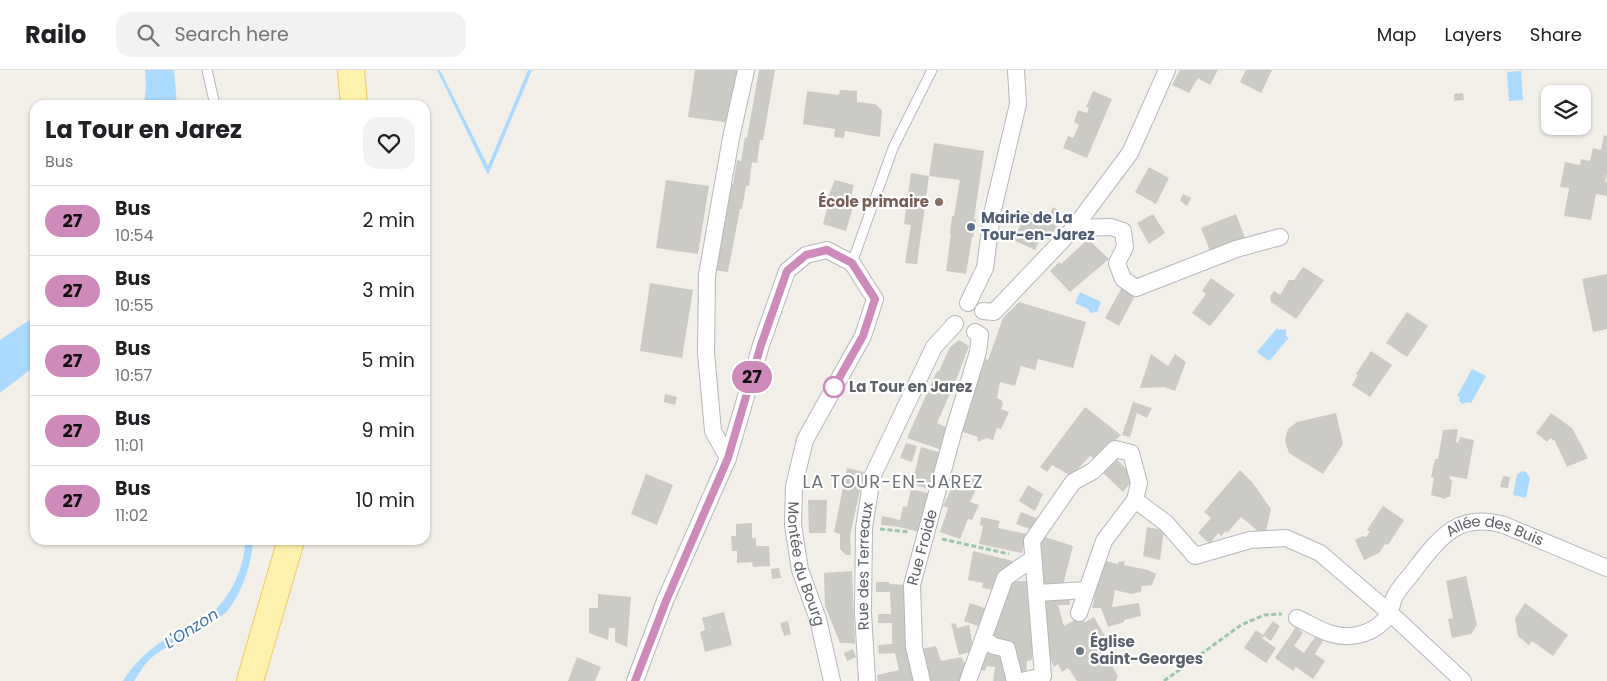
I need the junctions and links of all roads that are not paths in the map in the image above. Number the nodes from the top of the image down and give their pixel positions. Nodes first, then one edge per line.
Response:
1 (207, 70) edge
2 (352, 70) edge
3 (746, 70) edge
4 (932, 70) edge
5 (1016, 70) edge
6 (1167, 70) edge
7 (214, 100) edge
8 (354, 100) edge
9 (1074, 228) junction
10 (1280, 237) dead end
11 (852, 263) junction
12 (968, 303) junction
13 (983, 311) junction
14 (955, 324) junction
15 (975, 332) junction
16 (728, 458) junction
17 (1135, 500) junction
18 (290, 545) edge
19 (1032, 559) junction
20 (1607, 568) edge
21 (1086, 590) junction
22 (1037, 593) junction
23 (1080, 613) dead end
24 (1390, 613) junction
25 (1297, 618) road end
26 (983, 639) junction
27 (250, 681) edge
28 (635, 681) edge
29 (832, 681) edge
30 (867, 681) edge
31 (922, 681) edge
32 (968, 681) edge
33 (1015, 681) edge
34 (1022, 681) edge
35 (1462, 681) edge

1 - 7 lane
2 - 8 main road
3 - 16 street
4 - 11 lane
5 - 12 street
6 - 9 street
9 - 10 street
9 - 13 street
11 - 16 street, Montée du Bourg
11 - 29 street, Montée du Bourg
12 - 13 street
12 - 14 street
13 - 15 street
14 - 15 street
14 - 30 street, Rue des Terreaux
15 - 31 street, Rue Froide
16 - 28 street, Montée du Bourg
17 - 19 street
17 - 21 street
17 - 24 street
18 - 27 main road
19 - 22 street
19 - 26 street
20 - 24 street, Allée des Buis
21 - 22 street
21 - 23 street
22 - 34 street
24 - 25 street
24 - 35 street
26 - 32 street
26 - 33 street

